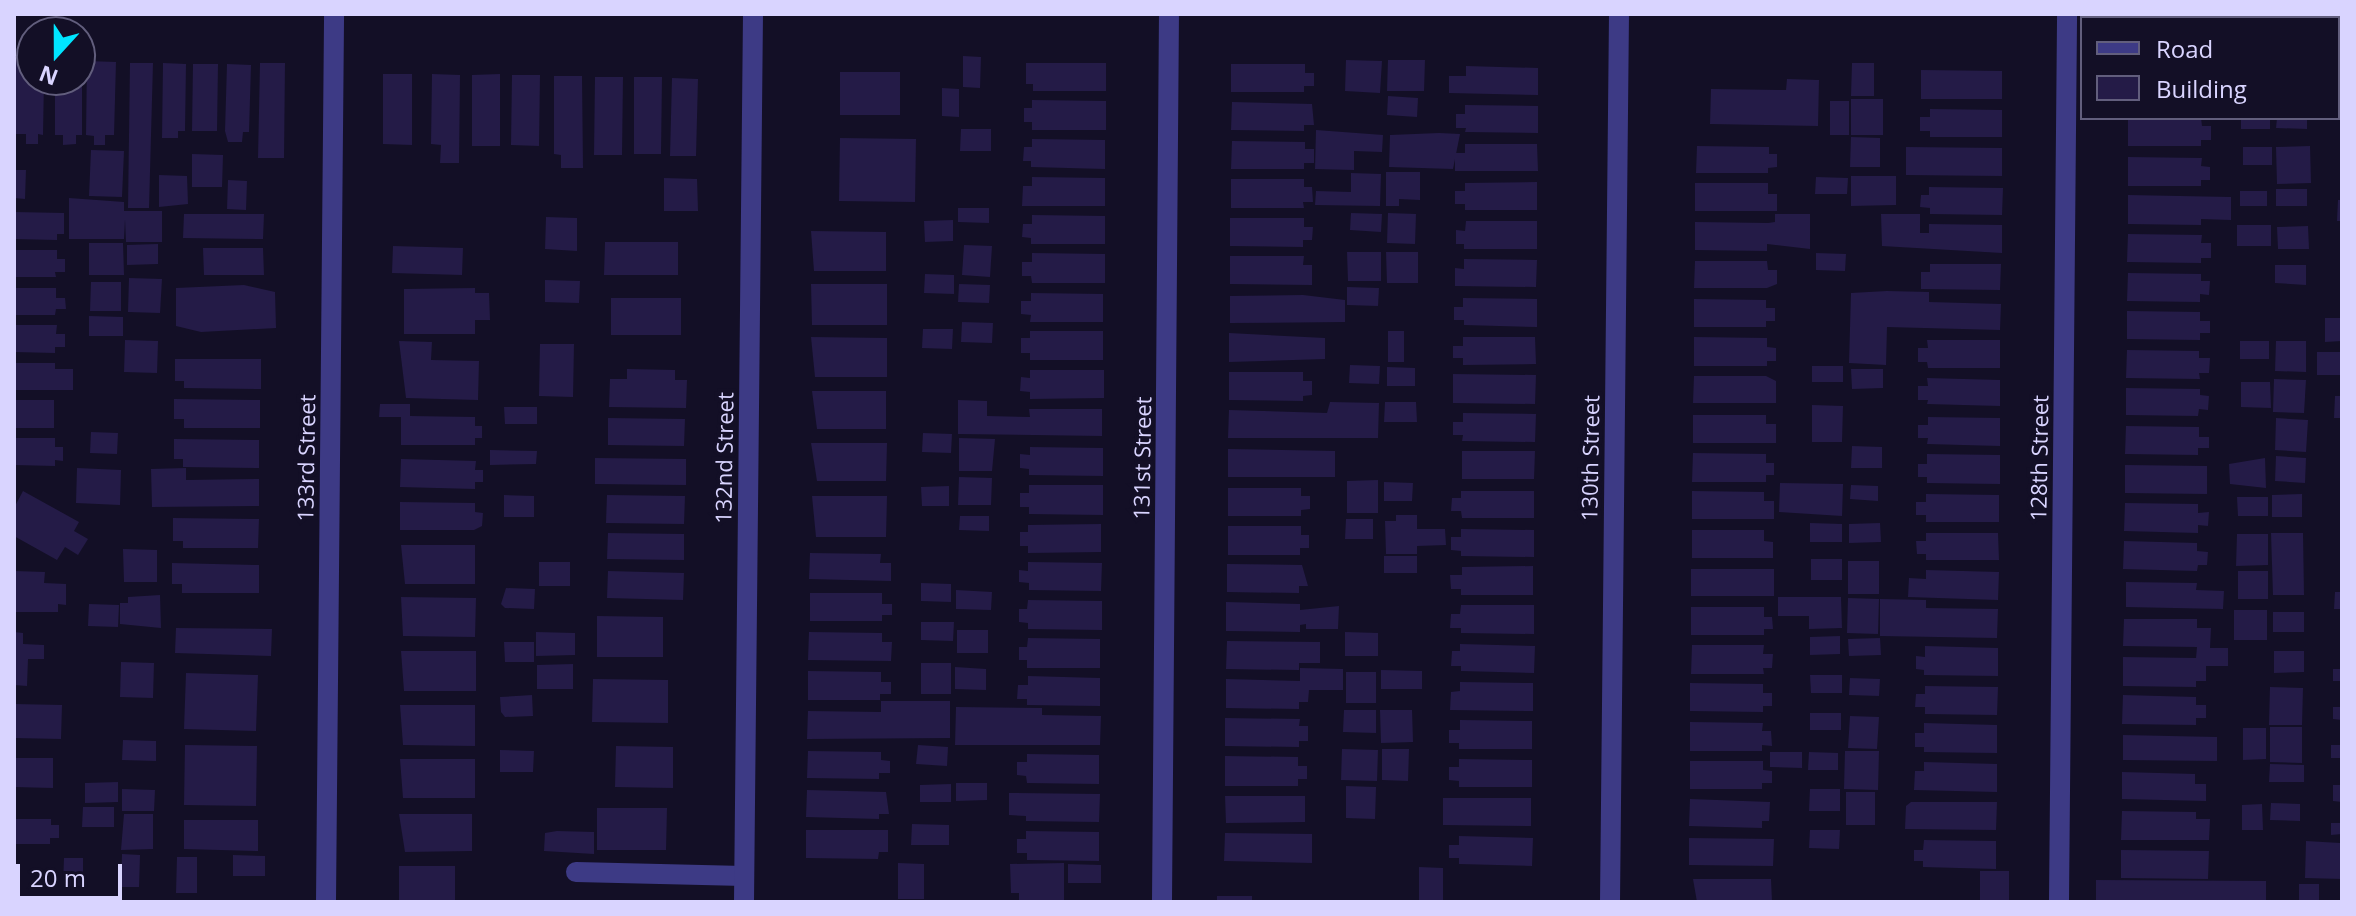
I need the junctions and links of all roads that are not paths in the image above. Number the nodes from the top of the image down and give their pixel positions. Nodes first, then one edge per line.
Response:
1 (334, 14) edge
2 (753, 14) edge
3 (1169, 14) edge
4 (1619, 14) edge
5 (2067, 14) edge
6 (576, 872) dead end
7 (744, 876) junction
8 (326, 902) edge
9 (744, 902) edge
10 (1162, 902) edge
11 (1610, 902) edge
12 (2059, 902) edge

1 - 8 street, 133rd Street
2 - 7 street, 132nd Street
3 - 10 street, 131st Street
4 - 11 street, 130th Street
5 - 12 street, 128th Street
6 - 7 street
7 - 9 street, 132nd Street

